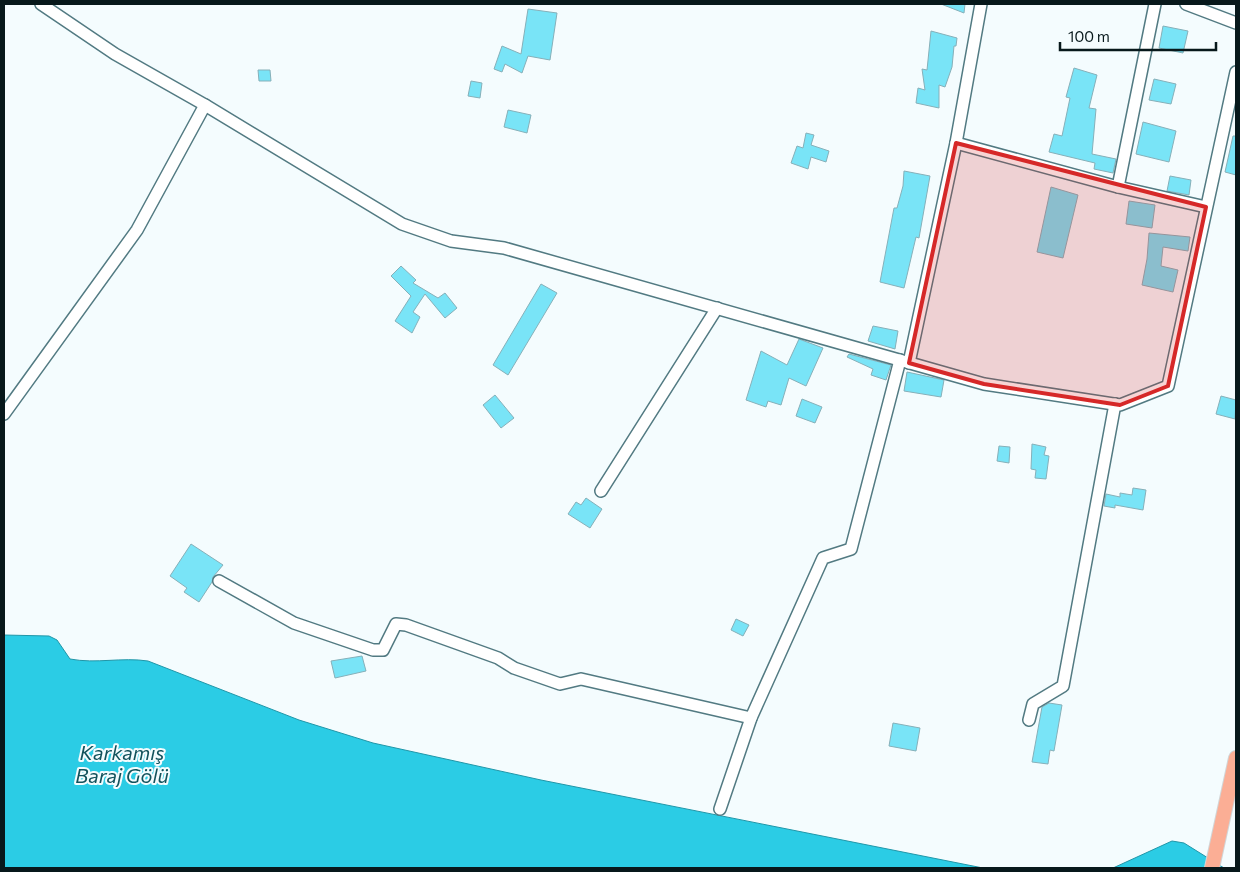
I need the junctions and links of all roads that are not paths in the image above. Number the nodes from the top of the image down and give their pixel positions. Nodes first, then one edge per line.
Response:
1 (41, 4) edge
2 (980, 4) edge
3 (1155, 4) edge
4 (1186, 4) edge
5 (1236, 23) edge
6 (1236, 72) edge
7 (205, 105) junction
8 (956, 143) junction
9 (1118, 187) junction
10 (1206, 207) junction
11 (717, 308) junction
12 (905, 361) junction
13 (1115, 404) junction
14 (4, 414) edge
15 (601, 490) dead end
16 (219, 581) dead end
17 (751, 718) junction
18 (1029, 720) dead end
19 (1236, 758) edge
20 (720, 809) dead end
21 (1212, 868) edge

1 - 7 street
2 - 8 street
3 - 9 street
4 - 5 street
6 - 10 street
7 - 11 street
7 - 14 street
8 - 9 street
8 - 12 street
9 - 10 street
10 - 13 street
11 - 12 street
11 - 15 street
12 - 13 street
12 - 17 street
13 - 18 street
16 - 17 street
17 - 20 street
19 - 21 main road

